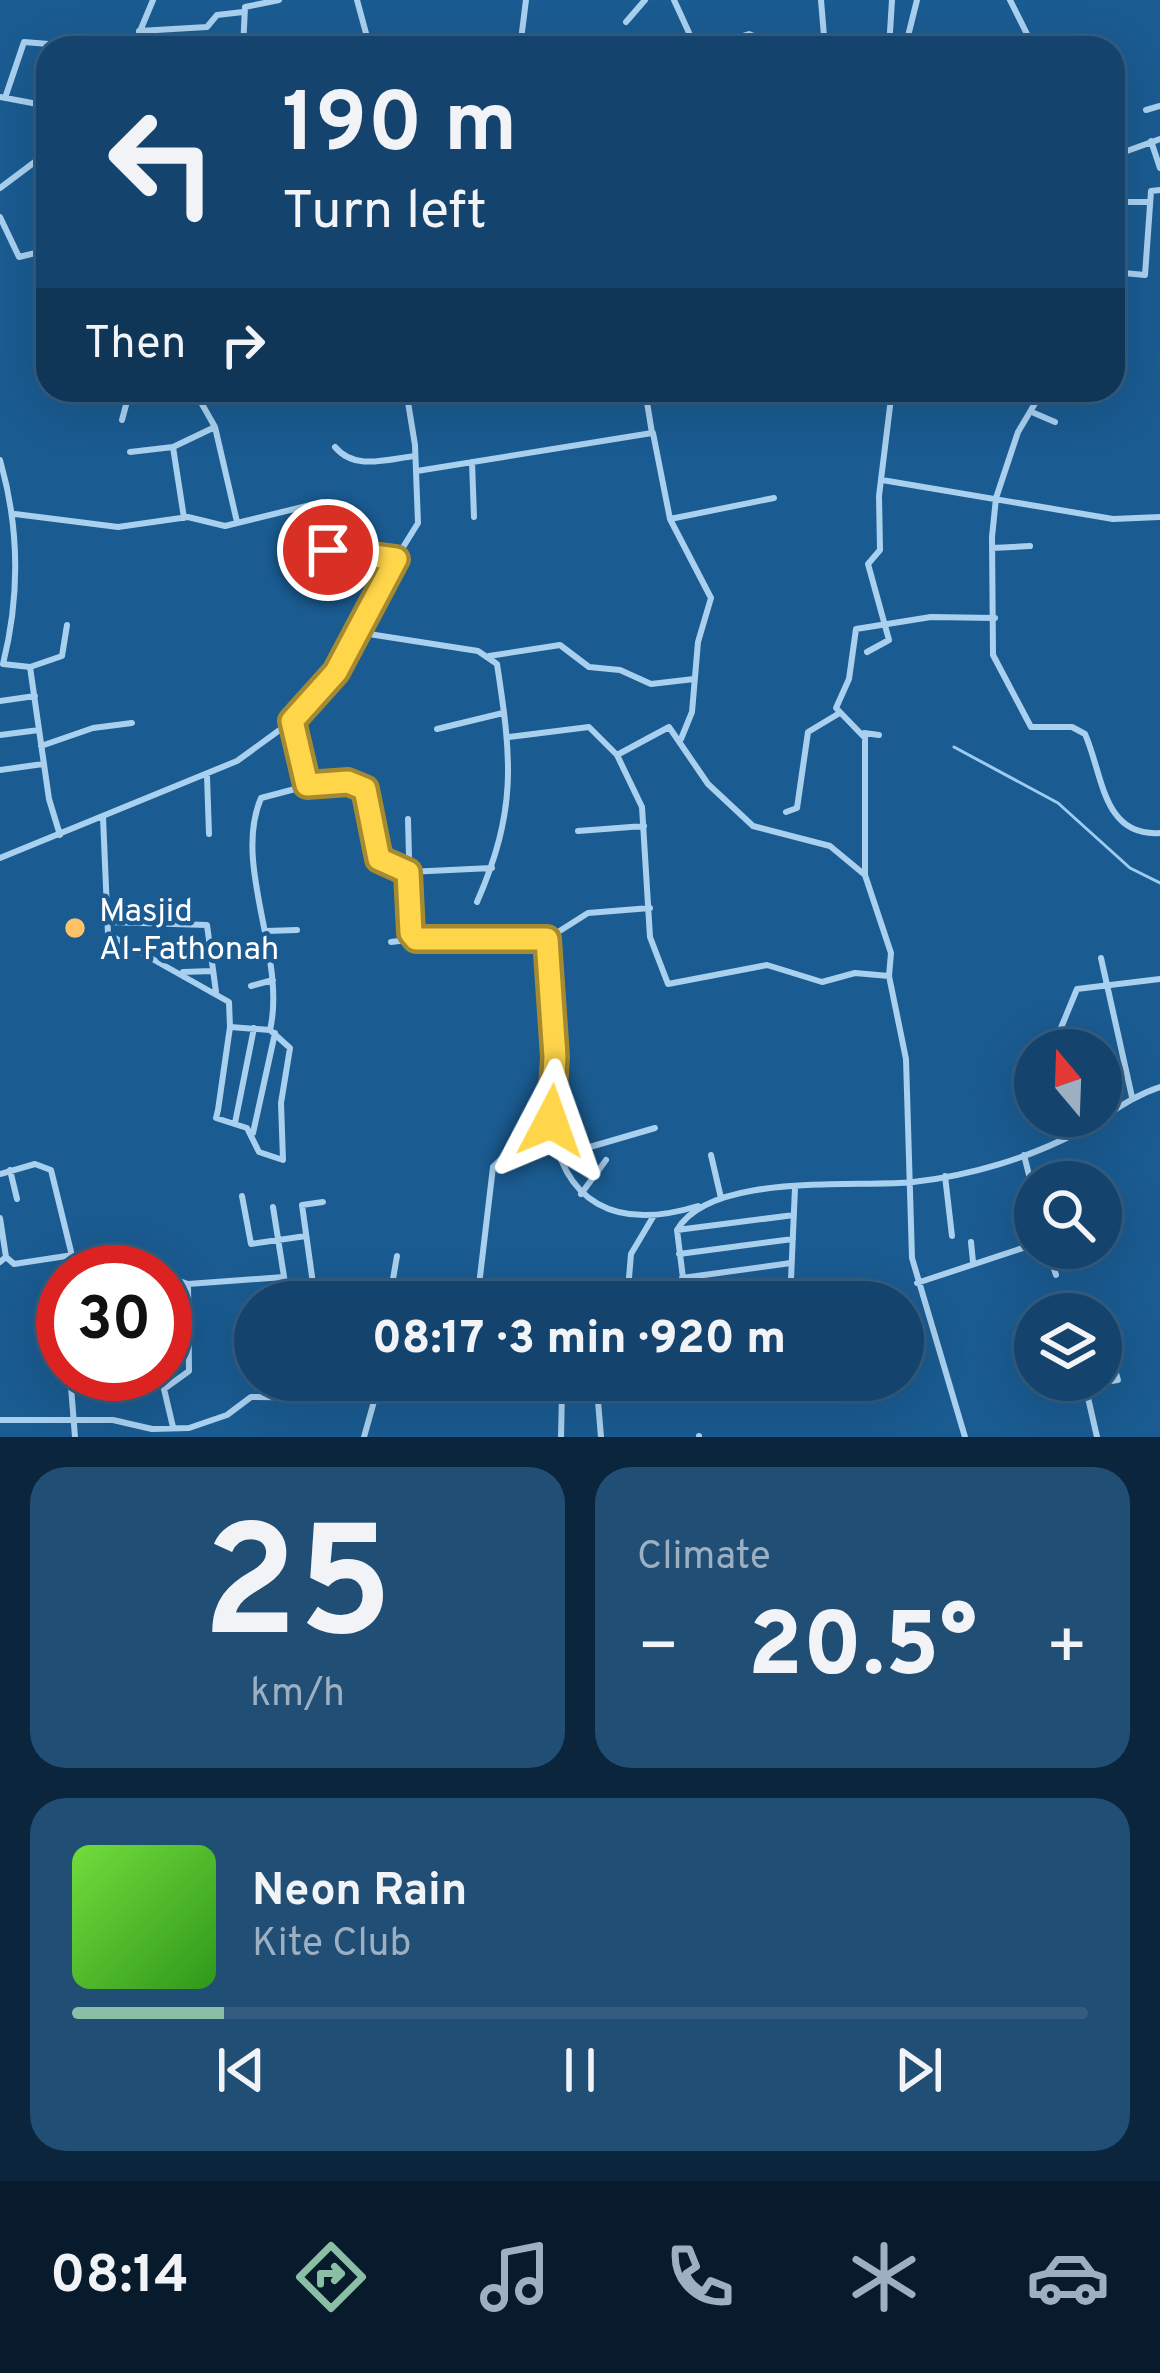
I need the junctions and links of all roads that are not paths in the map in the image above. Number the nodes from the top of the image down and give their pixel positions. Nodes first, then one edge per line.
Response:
1 (153, 0) edge
2 (279, 0) edge
3 (356, 0) edge
4 (526, 0) edge
5 (644, 0) edge
6 (674, 0) edge
7 (821, 0) edge
8 (892, 0) edge
9 (916, 0) edge
10 (1010, 0) edge
11 (243, 12) junction
12 (626, 22) dead end
13 (140, 31) junction
14 (138, 36) edge
15 (243, 36) edge
16 (366, 36) edge
17 (522, 36) edge
18 (690, 36) edge
19 (824, 36) edge
20 (890, 36) edge
21 (908, 36) edge
22 (1028, 36) edge
23 (36, 43) edge
24 (3, 97) edge
25 (36, 104) edge
26 (1160, 106) edge
27 (1146, 110) dead end
28 (1155, 140) edge
29 (1125, 151) edge
30 (36, 161) edge
31 (1160, 168) edge
32 (0, 188) edge
33 (1160, 190) edge
34 (1126, 202) dead end
35 (1150, 202) junction
36 (0, 217) edge
37 (36, 253) edge
38 (1125, 273) edge
39 (127, 402) edge
40 (201, 402) edge
41 (408, 402) edge
42 (647, 402) edge
43 (891, 402) edge
44 (1038, 402) edge
45 (1034, 412) junction
46 (122, 420) dead end
47 (1055, 422) dead end
48 (215, 428) junction
49 (652, 433) junction
50 (172, 447) junction
51 (335, 448) dead end
52 (130, 452) dead end
53 (416, 456) junction
54 (0, 460) edge
55 (472, 462) junction
56 (417, 471) junction
57 (882, 479) junction
58 (774, 498) dead end
59 (996, 498) junction
60 (15, 514) junction
61 (474, 517) dead end
62 (1160, 517) edge
63 (184, 518) junction
64 (670, 519) junction
65 (237, 523) junction
66 (1030, 546) dead end
67 (297, 547) dead end
68 (992, 548) junction
69 (328, 550) junction
70 (396, 559) junction
71 (995, 618) junction
72 (888, 624) junction
73 (67, 625) dead end
74 (356, 632) junction
75 (867, 652) dead end
76 (489, 656) junction
77 (2, 664) edge
78 (30, 667) junction
79 (694, 679) junction
80 (35, 696) junction
81 (0, 701) edge
82 (505, 713) junction
83 (838, 714) junction
84 (292, 721) junction
85 (132, 723) dead end
86 (437, 729) dead end
87 (39, 730) junction
88 (864, 733) junction
89 (0, 735) edge
90 (879, 735) dead end
91 (509, 737) junction
92 (680, 742) junction
93 (41, 746) junction
94 (617, 755) junction
95 (44, 764) junction
96 (0, 770) edge
97 (207, 776) junction
98 (307, 785) junction
99 (786, 812) dead end
100 (103, 817) junction
101 (408, 819) dead end
102 (644, 826) junction
103 (578, 831) dead end
104 (209, 833) dead end
105 (1160, 833) edge
106 (60, 835) junction
107 (0, 858) edge
108 (492, 868) junction
109 (408, 872) junction
110 (865, 875) junction
111 (477, 902) dead end
112 (650, 908) junction
113 (105, 922) junction
114 (297, 930) dead end
115 (266, 932) junction
116 (416, 939) junction
117 (547, 939) junction
118 (391, 942) dead end
119 (212, 947) junction
120 (134, 948) junction
121 (1101, 958) dead end
122 (214, 971) junction
123 (180, 973) junction
124 (889, 976) junction
125 (1160, 979) edge
126 (273, 980) junction
127 (1107, 985) junction
128 (251, 986) dead end
129 (216, 992) junction
130 (230, 1027) junction
131 (254, 1028) junction
132 (1060, 1029) edge
133 (273, 1032) junction
134 (1160, 1087) edge
135 (1132, 1097) junction
136 (1122, 1104) edge
137 (550, 1112) junction
138 (235, 1123) junction
139 (655, 1128) dead end
140 (253, 1133) junction
141 (1063, 1137) edge
142 (711, 1155) dead end
143 (1024, 1155) junction
144 (559, 1156) junction
145 (606, 1160) dead end
146 (1026, 1161) edge
147 (10, 1170) junction
148 (0, 1174) edge
149 (944, 1176) junction
150 (910, 1182) junction
151 (794, 1188) junction
152 (581, 1194) junction
153 (242, 1196) dead end
154 (721, 1198) junction
155 (17, 1199) dead end
156 (323, 1202) dead end
157 (706, 1203) junction
158 (273, 1207) dead end
159 (794, 1215) junction
160 (654, 1216) junction
161 (0, 1218) edge
162 (676, 1230) junction
163 (307, 1236) junction
164 (952, 1236) dead end
165 (793, 1239) junction
166 (278, 1240) junction
167 (971, 1243) dead end
168 (70, 1245) edge
169 (1014, 1250) edge
170 (679, 1254) junction
171 (397, 1256) dead end
172 (3, 1259) edge
173 (36, 1261) edge
174 (973, 1262) junction
175 (791, 1263) junction
176 (1053, 1269) edge
177 (1055, 1275) dead end
178 (284, 1276) junction
179 (682, 1278) junction
180 (285, 1281) edge
181 (313, 1281) edge
182 (393, 1281) edge
183 (479, 1281) edge
184 (629, 1281) edge
185 (683, 1281) edge
186 (791, 1281) edge
187 (917, 1281) edge
188 (922, 1281) edge
189 (192, 1284) edge
190 (924, 1305) edge
191 (71, 1401) edge
192 (166, 1401) edge
193 (244, 1401) edge
194 (368, 1401) edge
195 (374, 1401) edge
196 (562, 1401) edge
197 (598, 1401) edge
198 (1088, 1401) edge
199 (373, 1404) junction
200 (71, 1419) junction
201 (0, 1420) edge
202 (174, 1428) junction
203 (75, 1437) edge
204 (364, 1437) edge
205 (561, 1437) edge
206 (601, 1437) edge
207 (965, 1437) edge
208 (1096, 1437) edge

1 - 13 street
2 - 11 street
3 - 16 street
4 - 17 street
5 - 12 street
6 - 18 street
7 - 19 street
8 - 20 street
9 - 21 street
10 - 22 street
11 - 13 street
11 - 15 street
13 - 14 street
23 - 24 street
24 - 25 street
26 - 27 street
28 - 29 street
28 - 31 street
30 - 32 street
33 - 35 street
34 - 35 street
35 - 38 street
36 - 37 street
39 - 46 street
40 - 48 street
41 - 53 street
42 - 49 street
43 - 57 street
44 - 45 street
45 - 47 street
45 - 59 street
48 - 50 street
48 - 65 street
49 - 55 street
49 - 64 street
50 - 52 street
50 - 63 street
51 - 53 street
53 - 56 street
54 - 60 street
55 - 56 street
55 - 61 street
56 - 70 street
57 - 59 street
57 - 72 street
58 - 64 street
59 - 62 street
59 - 68 street
60 - 63 street
60 - 77 street
63 - 65 street
64 - 79 street
65 - 69 street
66 - 68 street
67 - 69 street
68 - 71 street
69 - 70 street
70 - 74 street
71 - 72 street
71 - 105 street
72 - 75 street
72 - 83 street
73 - 78 street
74 - 76 street
74 - 84 street
76 - 79 street
76 - 82 street
77 - 78 street
78 - 80 street
79 - 92 street
80 - 81 street
80 - 87 street
82 - 86 street
82 - 91 street
83 - 88 street
83 - 99 street
84 - 97 street
84 - 98 street
85 - 93 street
87 - 89 street
87 - 93 street
88 - 90 street
88 - 110 street
91 - 94 street
91 - 108 street
92 - 94 street
92 - 110 street
93 - 95 street
94 - 102 street
95 - 96 street
95 - 106 street
97 - 100 street
97 - 104 street
98 - 109 street
98 - 115 street
100 - 106 street
100 - 113 street
101 - 109 street
102 - 103 street
102 - 112 street
106 - 107 street
108 - 109 street
108 - 111 street
109 - 116 street
110 - 124 street
112 - 117 street
112 - 124 street
113 - 119 street
113 - 120 street
114 - 115 street
115 - 126 street
116 - 117 street
116 - 118 street
117 - 137 street
119 - 120 street
119 - 122 street
120 - 123 street
121 - 127 street
122 - 123 street
122 - 129 street
123 - 129 street
124 - 150 street
125 - 127 street
126 - 128 street
126 - 133 street
127 - 132 street
127 - 135 street
129 - 130 street
130 - 131 street
130 - 138 street
131 - 133 street
131 - 138 street
133 - 140 street
133 - 140 street
134 - 135 street
135 - 136 street
137 - 144 street
137 - 183 street
138 - 140 street
139 - 144 street
141 - 143 street
142 - 154 street
143 - 146 street
143 - 149 street
144 - 152 street
145 - 152 street
147 - 148 street
147 - 155 street
147 - 168 street
149 - 150 street
149 - 164 street
150 - 151 street
150 - 187 street
151 - 154 street
151 - 159 street
152 - 160 street
153 - 166 street
154 - 157 street
156 - 163 street
157 - 160 street
157 - 162 street
158 - 166 street
159 - 162 street
159 - 165 street
160 - 184 street
161 - 172 street
162 - 170 street
163 - 166 street
163 - 181 street
165 - 170 street
165 - 175 street
166 - 178 street
167 - 174 street
169 - 174 street
170 - 179 street
171 - 182 street
172 - 173 street
174 - 188 street
175 - 179 street
175 - 186 street
176 - 177 street
178 - 180 street
178 - 189 street
179 - 185 street
190 - 207 street
191 - 200 street
192 - 202 street
193 - 202 street
194 - 199 street
195 - 199 street
196 - 205 street
197 - 206 street
198 - 208 street
199 - 204 street
200 - 201 street
200 - 202 street
200 - 203 street

